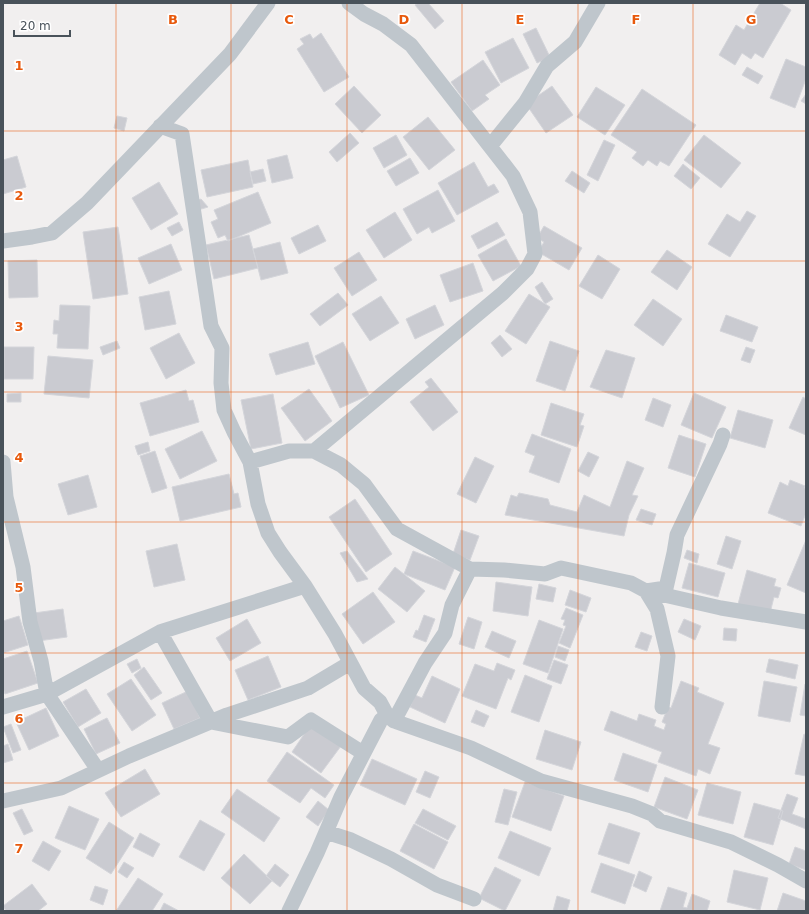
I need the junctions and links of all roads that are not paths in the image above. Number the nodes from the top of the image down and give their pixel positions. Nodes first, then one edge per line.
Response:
1 (268, 3) edge
2 (349, 3) edge
3 (598, 3) edge
4 (160, 126) junction
5 (491, 146) junction
6 (3, 241) edge
7 (723, 435) dead end
8 (314, 451) junction
9 (3, 462) edge
10 (250, 462) junction
11 (470, 569) junction
12 (305, 586) junction
13 (646, 591) junction
14 (806, 622) edge
15 (160, 632) junction
16 (350, 663) junction
17 (47, 694) junction
18 (3, 707) edge
19 (662, 707) dead end
20 (390, 718) junction
21 (211, 722) junction
22 (363, 753) junction
23 (98, 770) junction
24 (3, 801) edge
25 (326, 832) junction
26 (806, 881) edge
27 (474, 899) dead end
28 (289, 911) edge

1 - 4 street
2 - 5 street
3 - 5 street
4 - 6 street
4 - 10 street
5 - 8 street
7 - 13 street
8 - 10 street
8 - 11 street
9 - 17 street
10 - 12 street
11 - 13 street
11 - 20 street
12 - 15 street
12 - 16 street
13 - 14 street
13 - 19 street
15 - 17 street
15 - 21 street
16 - 20 street
16 - 21 street
17 - 18 street
17 - 23 street
20 - 22 street
20 - 26 street
21 - 22 street
21 - 23 street
22 - 25 street
23 - 24 street
25 - 27 street
25 - 28 street

